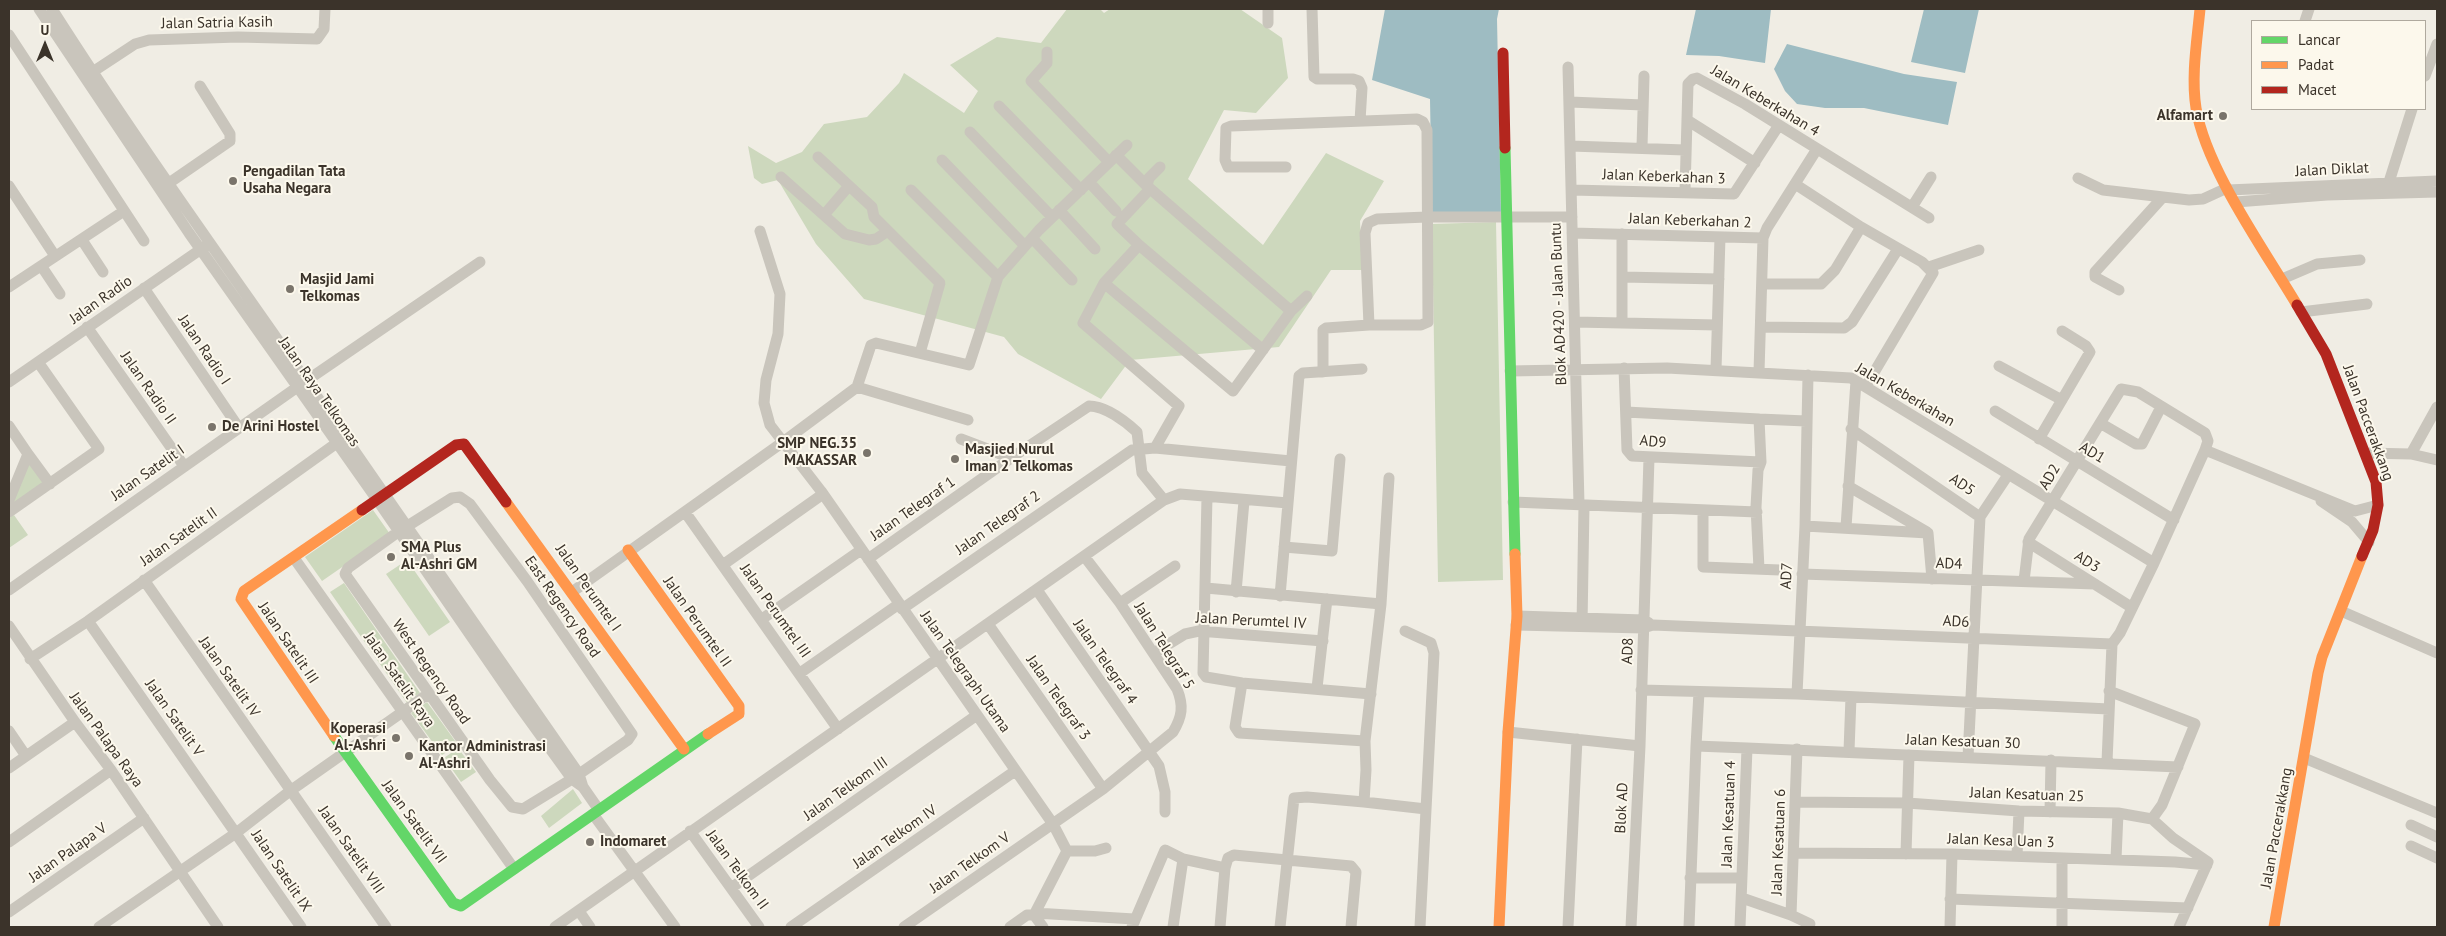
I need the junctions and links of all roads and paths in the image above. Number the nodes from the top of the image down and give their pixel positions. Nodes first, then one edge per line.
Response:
1 (39, 9) edge
2 (52, 9) edge
3 (325, 9) edge
4 (1268, 9) edge
5 (1312, 9) edge
6 (2200, 9) edge
7 (1268, 23) dead end
8 (9, 36) edge
9 (2437, 44) edge
10 (70, 45) junction
11 (1047, 52) dead end
12 (1503, 53) dead end
13 (2427, 63) edge
14 (1568, 67) dead end
15 (94, 71) junction
16 (1644, 76) dead end
17 (200, 86) dead end
18 (1570, 102) junction
19 (1643, 105) junction
20 (999, 106) dead end
21 (2412, 110) edge
22 (1687, 120) junction
23 (1360, 121) junction
24 (1779, 125) junction
25 (970, 132) dead end
26 (1127, 145) dead end
27 (1571, 146) junction
28 (1642, 147) junction
29 (1817, 149) junction
30 (139, 150) junction
31 (1685, 150) junction
32 (818, 157) dead end
33 (1113, 159) junction
34 (942, 160) dead end
35 (1755, 163) junction
36 (1286, 166) dead end
37 (1160, 167) dead end
38 (781, 177) dead end
39 (1931, 178) dead end
40 (2078, 178) dead end
41 (2389, 182) junction
42 (169, 183) junction
43 (1794, 184) junction
44 (9, 186) edge
45 (1085, 186) junction
46 (2432, 186) edge
47 (848, 187) junction
48 (1148, 187) junction
49 (2228, 189) junction
50 (911, 190) dead end
51 (1572, 190) junction
52 (2326, 190) junction
53 (1685, 191) junction
54 (2162, 198) junction
55 (2236, 202) junction
56 (1912, 207) junction
57 (1116, 210) dead end
58 (124, 211) junction
59 (824, 214) junction
60 (1056, 214) junction
61 (1427, 216) junction
62 (1506, 217) junction
63 (1572, 217) junction
64 (1929, 218) dead end
65 (1860, 227) junction
66 (760, 231) dead end
67 (888, 231) junction
68 (1572, 233) junction
69 (1622, 234) junction
70 (1720, 237) junction
71 (1763, 238) junction
72 (82, 240) junction
73 (144, 241) dead end
74 (1028, 242) junction
75 (1139, 245) junction
76 (206, 246) junction
77 (1095, 249) dead end
78 (1898, 249) junction
79 (1979, 250) dead end
80 (55, 256) junction
81 (2360, 260) dead end
82 (480, 262) dead end
83 (42, 267) junction
84 (1929, 267) junction
85 (103, 272) dead end
86 (998, 277) junction
87 (1622, 277) junction
88 (1719, 279) junction
89 (2282, 279) junction
90 (1072, 280) dead end
91 (1104, 283) junction
92 (1762, 284) junction
93 (9, 287) edge
94 (144, 288) junction
95 (2120, 290) dead end
96 (60, 294) dead end
97 (1306, 296) dead end
98 (2367, 304) dead end
99 (1291, 311) junction
100 (2301, 312) junction
101 (1575, 322) junction
102 (1622, 322) junction
103 (1369, 324) junction
104 (1717, 325) junction
105 (87, 327) junction
106 (1761, 327) junction
107 (2062, 331) dead end
108 (1263, 350) junction
109 (920, 353) junction
110 (38, 362) junction
111 (1999, 366) dead end
112 (1624, 368) junction
113 (1362, 369) dead end
114 (1576, 370) junction
115 (1716, 370) junction
116 (1510, 371) junction
117 (1323, 372) junction
118 (1759, 372) junction
119 (1808, 375) junction
120 (9, 382) edge
121 (302, 384) junction
122 (1861, 384) junction
123 (857, 387) junction
124 (2062, 400) junction
125 (2161, 407) junction
126 (2437, 407) edge
127 (1995, 411) dead end
128 (1626, 412) junction
129 (1759, 419) junction
130 (968, 420) dead end
131 (1806, 421) junction
132 (2100, 423) junction
133 (9, 426) edge
134 (240, 428) junction
135 (1851, 429) junction
136 (2039, 438) junction
137 (961, 439) dead end
138 (340, 440) junction
139 (783, 442) junction
140 (467, 445) joint
141 (1155, 448) junction
142 (1138, 449) junction
143 (2205, 450) junction
144 (2366, 453) junction
145 (28, 454) junction
146 (2411, 454) junction
147 (1011, 458) junction
148 (1340, 458) dead end
149 (1649, 458) junction
150 (2077, 460) junction
151 (2437, 460) edge
152 (1291, 461) junction
153 (1760, 462) junction
154 (184, 466) junction
155 (2008, 475) junction
156 (1389, 478) dead end
157 (50, 484) junction
158 (1848, 486) junction
159 (823, 494) junction
160 (1206, 497) junction
161 (382, 498) junction
162 (2318, 498) junction
163 (9, 500) edge
164 (1164, 500) junction
165 (1244, 501) junction
166 (1513, 502) junction
167 (2052, 502) junction
168 (1288, 503) junction
169 (1585, 505) junction
170 (2378, 505) junction
171 (1648, 508) junction
172 (1704, 510) junction
173 (9, 512) edge
174 (686, 512) junction
175 (1756, 512) junction
176 (1980, 517) junction
177 (2174, 520) junction
178 (1805, 526) junction
179 (1846, 526) junction
180 (403, 529) junction
181 (1928, 533) junction
182 (2028, 542) junction
183 (2369, 542) junction
184 (1284, 547) junction
185 (628, 550) junction
186 (865, 555) junction
187 (1084, 556) junction
188 (294, 558) junction
189 (2154, 563) junction
190 (724, 564) junction
191 (1176, 566) dead end
192 (1759, 569) junction
193 (1780, 570) dead end
194 (1802, 574) junction
195 (1932, 579) junction
196 (144, 580) junction
197 (1977, 580) junction
198 (2024, 582) junction
199 (2095, 584) junction
200 (1206, 588) junction
201 (9, 590) edge
202 (1037, 590) junction
203 (572, 592) junction
204 (1236, 592) junction
205 (1280, 596) junction
206 (1327, 600) junction
207 (1120, 604) junction
208 (1381, 604) junction
209 (900, 606) junction
210 (2131, 607) junction
211 (2341, 611) junction
212 (762, 619) junction
213 (88, 621) junction
214 (1517, 621) junction
215 (1582, 622) junction
216 (988, 624) junction
217 (1647, 624) junction
218 (9, 626) edge
219 (1800, 630) junction
220 (1206, 631) junction
221 (1405, 631) dead end
222 (1975, 638) junction
223 (1323, 641) junction
224 (2112, 644) junction
225 (1154, 653) junction
226 (2437, 653) edge
227 (30, 658) junction
228 (937, 660) junction
229 (800, 673) junction
230 (1242, 683) junction
231 (1317, 688) junction
232 (1641, 690) junction
233 (2109, 691) junction
234 (1699, 692) junction
235 (428, 694) junction
236 (1371, 694) junction
237 (1797, 694) junction
238 (1851, 697) junction
239 (1972, 703) junction
240 (2109, 709) junction
241 (403, 712) junction
242 (977, 716) junction
243 (75, 722) junction
244 (838, 729) junction
245 (9, 731) edge
246 (1508, 732) junction
247 (1577, 740) junction
248 (1365, 741) junction
249 (1640, 746) junction
250 (1696, 746) junction
251 (1747, 748) junction
252 (684, 749) junction
253 (1797, 749) junction
254 (1150, 751) junction
255 (1849, 751) junction
256 (345, 752) junction
257 (1909, 755) junction
258 (26, 756) junction
259 (1968, 757) junction
260 (2304, 758) junction
261 (2051, 760) junction
262 (2107, 762) junction
263 (2178, 767) junction
264 (9, 768) edge
265 (111, 770) junction
266 (1015, 771) junction
267 (576, 777) junction
268 (1103, 789) junction
269 (290, 791) junction
270 (1364, 802) junction
271 (1796, 802) junction
272 (1907, 804) junction
273 (1426, 809) junction
274 (2019, 811) junction
275 (596, 812) junction
276 (1164, 812) dead end
277 (2050, 812) junction
278 (2118, 813) junction
279 (2437, 814) edge
280 (144, 818) junction
281 (2152, 818) junction
282 (1053, 824) junction
283 (2411, 825) dead end
284 (690, 831) junction
285 (236, 833) junction
286 (2437, 836) edge
287 (9, 842) edge
288 (2411, 846) dead end
289 (1106, 848) dead end
290 (1066, 851) junction
291 (1794, 853) junction
292 (1906, 854) junction
293 (1952, 854) junction
294 (2017, 856) junction
295 (1183, 858) junction
296 (2062, 858) junction
297 (2437, 858) edge
298 (2116, 859) junction
299 (1286, 860) junction
300 (2207, 865) junction
301 (1225, 868) junction
302 (514, 869) junction
303 (180, 870) junction
304 (635, 871) junction
305 (1690, 878) junction
306 (1742, 878) junction
307 (732, 888) junction
308 (1742, 898) junction
309 (1950, 899) junction
310 (2062, 902) junction
311 (2188, 908) junction
312 (579, 911) junction
313 (9, 912) edge
314 (1034, 914) junction
315 (1791, 915) junction
316 (1133, 923) edge
317 (1810, 924) dead end
318 (212, 925) edge
319 (99, 927) edge
320 (301, 927) edge
321 (386, 927) edge
322 (555, 927) edge
323 (590, 927) edge
324 (675, 927) edge
325 (759, 927) edge
326 (791, 927) edge
327 (904, 927) edge
328 (1010, 927) edge
329 (1043, 927) edge
330 (1173, 927) edge
331 (1220, 927) edge
332 (1280, 927) edge
333 (1351, 927) edge
334 (1420, 927) edge
335 (1499, 927) edge
336 (1568, 927) edge
337 (1631, 927) edge
338 (1689, 927) edge
339 (1740, 927) edge
340 (1950, 927) edge
341 (2062, 927) edge
342 (2178, 927) edge
343 (2274, 927) edge

1 - 10 street, Jalan Raya Telkomas
2 - 10 street, Jalan Raya Telkomas
3 - 15 street, Jalan Satria Kasih
4 - 7 street
5 - 23 street
6 - 49 street, Jalan Paccerakkang
8 - 58 street
9 - 13 street
10 - 15 street, Jalan Raya Telkomas
10 - 30 street, Jalan Raya Telkomas
11 - 33 street
12 - 62 street
14 - 18 street, Blok AD420 - Jalan Buntu
15 - 30 street, Jalan Raya Telkomas
16 - 19 street
17 - 42 street
18 - 19 street
18 - 27 street, Blok AD420 - Jalan Buntu
19 - 28 street
20 - 45 street
21 - 41 street
22 - 24 street, Jalan Keberkahan 4
22 - 31 street, Jalan Keberkahan 4
22 - 35 street
23 - 36 street
23 - 61 street
24 - 29 street, Jalan Keberkahan 4
24 - 35 street, Jalan Keberkahan 3
25 - 60 street
26 - 33 street
27 - 28 street
27 - 51 street, Blok AD420 - Jalan Buntu
28 - 31 street
29 - 43 street, Jalan Keberkahan 2
29 - 56 street, Jalan Keberkahan 4
30 - 42 street, Jalan Raya Telkomas
30 - 76 street, Jalan Raya Telkomas
31 - 53 street, Jalan Keberkahan 4
32 - 47 street
33 - 45 street
33 - 48 street
34 - 74 street
35 - 53 street, Jalan Keberkahan 3
37 - 48 street
38 - 59 street
39 - 56 street
40 - 54 street, Jalan Diklat
41 - 46 street, Jalan Diklat
41 - 52 street, Jalan Diklat
42 - 76 street, Jalan Raya Telkomas
43 - 65 street
43 - 71 street, Jalan Keberkahan 2
44 - 80 street
45 - 57 street
45 - 60 street
46 - 52 street, Jalan Diklat
47 - 59 street
47 - 67 street
48 - 75 street
48 - 99 street
49 - 52 street, Jalan Diklat
49 - 54 street, Jalan Diklat
49 - 55 street, Jalan Paccerakkang
50 - 86 street
51 - 53 street, Jalan Keberkahan 3
51 - 63 street, Blok AD420 - Jalan Buntu
52 - 55 street, Jalan Diklat
54 - 95 street
55 - 89 street, Jalan Paccerakkang
56 - 64 street, Jalan Keberkahan 4
58 - 72 street
58 - 73 street
59 - 67 street
60 - 74 street
60 - 77 street
61 - 62 street
61 - 103 street
61 - 103 street
62 - 63 street
62 - 116 street
63 - 68 street, Blok AD420 - Jalan Buntu
65 - 78 street
65 - 92 street
66 - 139 street, Jalan Telegraph Utama
67 - 109 street
68 - 69 street, Jalan Keberkahan 2
68 - 101 street, Blok AD420 - Jalan Buntu
69 - 70 street, Jalan Keberkahan 2
69 - 87 street
70 - 71 street, Jalan Keberkahan 2
70 - 88 street
71 - 92 street
72 - 80 street
72 - 85 street
74 - 86 street
74 - 90 street
75 - 91 street
75 - 108 street
76 - 94 street, Jalan Radio
76 - 121 street, Jalan Raya Telkomas
78 - 84 street
78 - 106 street
79 - 84 street
80 - 83 street
81 - 89 street
82 - 121 street, Jalan Satelit I
83 - 93 street
83 - 96 street
84 - 122 street
86 - 109 street
87 - 88 street
87 - 102 street
88 - 104 street
89 - 100 street, Jalan Paccerakkang
91 - 108 street
91 - 141 street
92 - 106 street
94 - 105 street, Jalan Radio
94 - 134 street, Jalan Radio I
97 - 99 street
98 - 100 street
99 - 108 street
100 - 144 street, Jalan Paccerakkang
101 - 102 street
101 - 114 street, Blok AD420 - Jalan Buntu
102 - 104 street
103 - 117 street
104 - 115 street
105 - 110 street, Jalan Radio
105 - 154 street, Jalan Radio II
106 - 118 street
107 - 124 street
109 - 123 street
110 - 120 street, Jalan Radio
110 - 157 street
111 - 124 street
112 - 114 street, Jalan Keberkahan
112 - 115 street, Jalan Keberkahan
112 - 128 street, AD9
113 - 117 street
114 - 116 street, Jalan Keberkahan
114 - 169 street, Blok AD420 - Jalan Buntu
115 - 118 street, Jalan Keberkahan
116 - 166 street
117 - 152 street
118 - 119 street, Jalan Keberkahan
119 - 122 street, Jalan Keberkahan
119 - 131 street, AD7
121 - 134 street, Jalan Satelit I
121 - 138 street, Jalan Raya Telkomas
122 - 135 street
122 - 155 street, Jalan Keberkahan
123 - 130 street
123 - 139 street
124 - 136 street
125 - 132 street, AD2
125 - 132 street
125 - 143 street
126 - 146 street
127 - 136 street, AD1
128 - 129 street
128 - 149 street, AD9
129 - 131 street
129 - 153 street
131 - 178 street, AD7
132 - 150 street, AD2
133 - 145 street
134 - 154 street, Jalan Satelit I
135 - 158 street
135 - 176 street, AD5
136 - 150 street, AD1
137 - 147 street
138 - 161 street, Jalan Raya Telkomas
138 - 196 street, Jalan Satelit II
139 - 159 street, Jalan Telegraph Utama
139 - 174 street
140 - 161 street, Jalan Satelit III
140 - 203 street, Jalan Perumtel I
141 - 142 street
141 - 152 street
142 - 147 street, Jalan Telegraf 1
142 - 164 street
142 - 209 street, Jalan Telegraf 2
143 - 162 street
143 - 177 street
144 - 146 street
144 - 170 street, Jalan Paccerakkang
145 - 157 street
145 - 163 street
146 - 151 street
147 - 186 street, Jalan Telegraf 1
148 - 184 street
149 - 153 street, AD9
149 - 171 street, AD8
150 - 167 street, AD2
150 - 177 street, AD1
152 - 168 street
153 - 175 street
154 - 201 street, Jalan Satelit I
155 - 167 street, Jalan Keberkahan
155 - 176 street
156 - 208 street
157 - 173 street
158 - 179 street
158 - 181 street
159 - 186 street, Jalan Telegraph Utama
159 - 190 street
160 - 164 street
160 - 165 street
160 - 200 street
161 - 180 street, Jalan Raya Telkomas
161 - 188 street, Jalan Satelit III
162 - 170 street
162 - 183 street
164 - 187 street
165 - 168 street
165 - 204 street
166 - 169 street
166 - 214 street
167 - 182 street, AD2
167 - 189 street, Jalan Keberkahan
168 - 184 street
169 - 171 street
169 - 215 street, Blok AD420 - Jalan Buntu
170 - 183 street, Jalan Paccerakkang
171 - 172 street
171 - 217 street, AD8
172 - 175 street
172 - 192 street
174 - 185 street
174 - 190 street, Jalan Perumtel III
175 - 192 street
176 - 197 street, AD5
177 - 189 street
178 - 179 street
178 - 194 street, AD7
179 - 181 street
180 - 235 street, West Regency Road
180 - 267 street, Jalan Raya Telkomas
180 - 267 street, East Regency Road
181 - 195 street
182 - 198 street, AD2
182 - 199 street, AD3
183 - 211 street, Jalan Paccerakkang
184 - 205 street
185 - 203 street
185 - 252 street, Jalan Perumtel II
186 - 209 street, Jalan Telegraph Utama
186 - 212 street, Jalan Telegraf 1
187 - 202 street
187 - 207 street, Jalan Telegraf 5
188 - 241 street, Jalan Satelit Raya
188 - 256 street, Jalan Satelit III
189 - 210 street
190 - 212 street, Jalan Perumtel III
191 - 207 street
192 - 193 street
194 - 195 street, AD4
194 - 219 street, AD7
195 - 197 street, AD4
196 - 213 street, Jalan Satelit II
196 - 269 street, Jalan Satelit IV
197 - 198 street, AD4
197 - 222 street, AD5
198 - 199 street, AD4
199 - 210 street, AD3
200 - 204 street
200 - 220 street
202 - 216 street
202 - 254 street, Jalan Telegraf 4
203 - 252 street, Jalan Perumtel I
204 - 205 street
205 - 206 street
206 - 208 street
206 - 223 street
207 - 225 street, Jalan Telegraf 5
208 - 236 street
209 - 228 street, Jalan Telegraph Utama
209 - 229 street, Jalan Telegraf 2
210 - 224 street
211 - 226 street
211 - 260 street, Jalan Paccerakkang
212 - 229 street, Jalan Perumtel III
213 - 227 street, Jalan Satelit II
213 - 285 street, Jalan Satelit V
214 - 215 street, AD6
214 - 246 street
215 - 217 street, AD6
216 - 228 street
216 - 268 street, Jalan Telegraf 3
217 - 219 street, AD6
217 - 232 street, AD8
218 - 227 street, Jalan Palapa Raya
219 - 222 street, AD6
219 - 237 street, AD7
220 - 223 street, Jalan Perumtel IV
220 - 225 street, Jalan Perumtel IV
220 - 230 street
221 - 273 street
222 - 224 street, AD6
222 - 239 street, AD5
223 - 231 street
224 - 233 street
225 - 254 street, Jalan Telegraf 5
227 - 243 street, Jalan Palapa Raya
228 - 242 street, Jalan Telegraph Utama
228 - 244 street
229 - 244 street, Jalan Perumtel III
230 - 231 street
230 - 248 street
231 - 236 street
232 - 234 street
232 - 249 street, Blok AD
233 - 240 street
233 - 263 street
234 - 237 street
234 - 250 street
235 - 241 street
235 - 267 street, West Regency Road
236 - 248 street
237 - 238 street
238 - 239 street
238 - 255 street
239 - 240 street
239 - 259 street, AD5
240 - 262 street
241 - 256 street
241 - 302 street, Jalan Satelit Raya
242 - 266 street, Jalan Telegraph Utama
242 - 307 street, Jalan Telkom III
243 - 258 street
243 - 265 street, Jalan Palapa Raya
244 - 284 street
245 - 258 street
246 - 247 street
246 - 335 street
247 - 249 street
247 - 336 street
248 - 270 street
249 - 337 street, Blok AD
250 - 251 street, Jalan Kesatuan 4
250 - 305 street
251 - 253 street, Jalan Kesatuan 30
251 - 306 street, Jalan Kesatuan 4
252 - 275 street
253 - 255 street, Jalan Kesatuan 30
253 - 271 street, Jalan Kesatuan 6
254 - 268 street, Jalan Telegraf 5
254 - 276 street, Jalan Telegraf 4
255 - 257 street, Jalan Kesatuan 30
256 - 269 street
256 - 302 street, Jalan Satelit VII
257 - 259 street, Jalan Kesatuan 30
257 - 272 street
258 - 264 street
259 - 261 street, Jalan Kesatuan 30
260 - 279 street
260 - 343 street, Jalan Paccerakkang
261 - 262 street, Jalan Kesatuan 30
261 - 277 street
262 - 263 street, Jalan Kesatuan 30
263 - 281 street
265 - 280 street, Jalan Palapa Raya
265 - 287 street
266 - 282 street, Jalan Telegraph Utama
266 - 326 street, Jalan Telkom IV
267 - 275 street, Jalan Raya Telkomas
268 - 282 street, Jalan Telegraf 5
269 - 285 street
269 - 321 street, Jalan Satelit VIII
270 - 273 street
270 - 299 street
271 - 272 street, Jalan Kesatuan 25
271 - 291 street, Jalan Kesatuan 6
272 - 274 street, Jalan Kesatuan 25
272 - 292 street
273 - 334 street
274 - 277 street, Jalan Kesatuan 25
274 - 294 street
275 - 302 street
275 - 304 street, Jalan Raya Telkomas
277 - 278 street, Jalan Kesatuan 25
278 - 281 street, Jalan Kesatuan 25
278 - 298 street
280 - 303 street, Jalan Palapa Raya
280 - 313 street, Jalan Palapa V
281 - 300 street
282 - 290 street, Jalan Telegraph Utama
282 - 327 street, Jalan Telkom V
283 - 286 street
284 - 304 street
284 - 307 street, Jalan Telkom II
285 - 303 street
285 - 320 street, Jalan Satelit IX
288 - 297 street
289 - 290 street
290 - 314 street
291 - 292 street, Jalan Kesa Uan 3
291 - 315 street, Jalan Kesatuan 6
292 - 293 street, Jalan Kesa Uan 3
293 - 294 street, Jalan Kesa Uan 3
293 - 309 street
294 - 296 street, Jalan Kesa Uan 3
295 - 301 street
295 - 316 street
295 - 330 street
296 - 298 street, Jalan Kesa Uan 3
296 - 310 street
298 - 300 street, Jalan Kesa Uan 3
299 - 301 street
299 - 332 street
299 - 333 street
300 - 311 street
301 - 331 street
303 - 318 street, Jalan Palapa Raya
303 - 319 street
304 - 312 street
304 - 324 street, Jalan Raya Telkomas
305 - 306 street
305 - 338 street
306 - 308 street, Jalan Kesatuan 4
307 - 325 street, Jalan Telkom II
308 - 315 street, Jalan Kesatuan 6
308 - 339 street, Jalan Kesatuan 4
309 - 310 street
309 - 340 street
310 - 311 street
310 - 341 street
311 - 342 street
312 - 322 street
312 - 323 street
314 - 316 street
314 - 328 street
314 - 329 street
315 - 317 street

